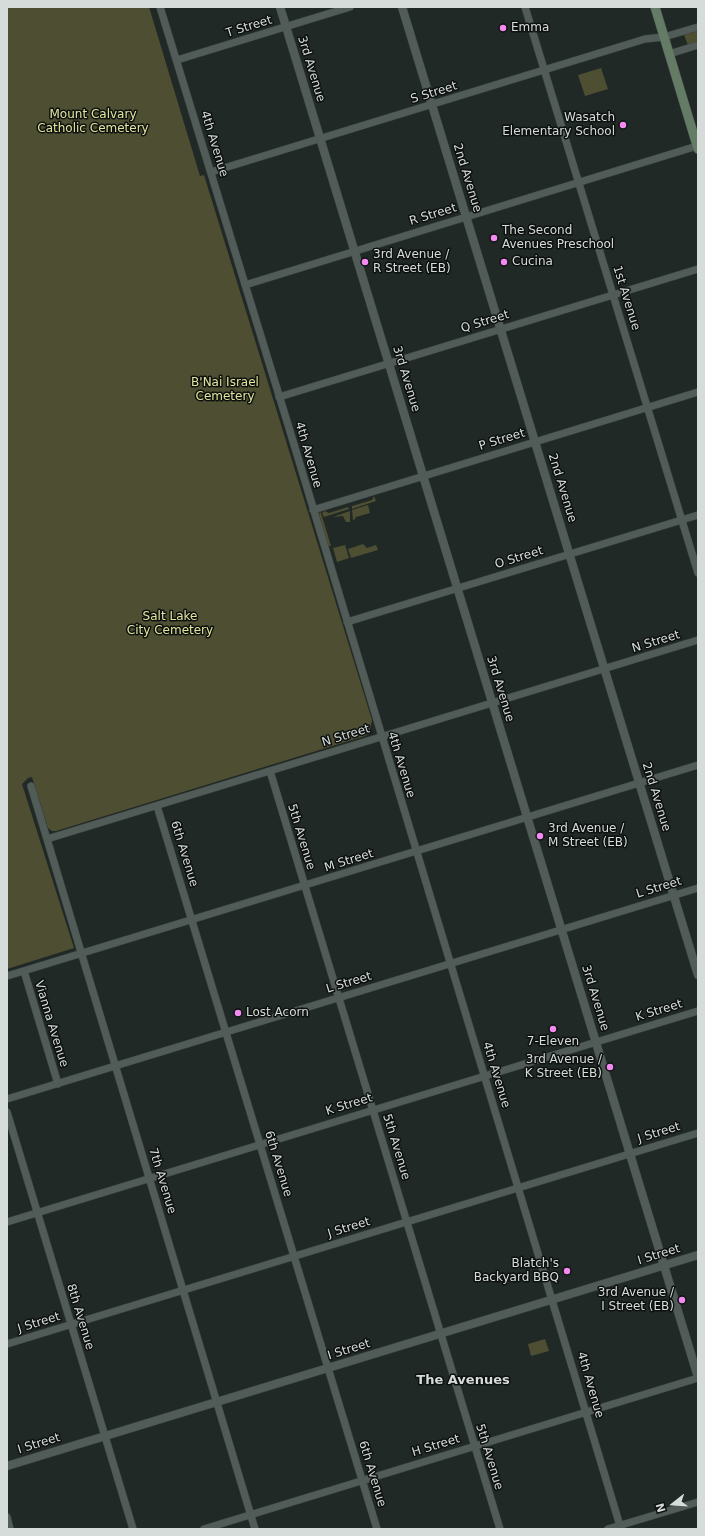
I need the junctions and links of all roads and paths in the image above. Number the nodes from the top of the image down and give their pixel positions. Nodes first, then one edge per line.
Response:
1 (160, 7) edge
2 (280, 7) edge
3 (350, 7) edge
4 (402, 7) edge
5 (525, 7) edge
6 (655, 7) edge
7 (286, 27) junction
8 (698, 27) edge
9 (664, 37) junction
10 (698, 45) edge
11 (669, 54) junction
12 (177, 60) junction
13 (544, 70) junction
14 (433, 104) junction
15 (320, 139) junction
16 (698, 147) edge
17 (211, 172) junction
18 (579, 182) junction
19 (467, 217) junction
20 (354, 250) junction
21 (698, 269) edge
22 (245, 285) junction
23 (613, 294) junction
24 (501, 329) junction
25 (388, 363) junction
26 (698, 392) edge
27 (279, 397) junction
28 (648, 407) junction
29 (535, 442) junction
30 (423, 476) junction
31 (313, 510) junction
32 (698, 515) edge
33 (682, 520) junction
34 (569, 554) junction
35 (698, 573) edge
36 (458, 588) junction
37 (347, 622) junction
38 (698, 640) edge
39 (604, 669) junction
40 (492, 703) junction
41 (381, 737) junction
42 (698, 765) edge
43 (270, 771) junction
44 (639, 784) junction
45 (31, 786) dead end
46 (157, 806) junction
47 (527, 818) junction
48 (47, 839) junction
49 (416, 852) junction
50 (305, 886) junction
51 (698, 888) edge
52 (674, 895) junction
53 (192, 919) junction
54 (561, 930) junction
55 (81, 954) junction
56 (450, 964) junction
57 (24, 971) junction
58 (698, 975) edge
59 (7, 976) edge
60 (339, 998) junction
61 (698, 1011) edge
62 (226, 1032) junction
63 (595, 1041) junction
64 (116, 1066) junction
65 (485, 1076) junction
66 (58, 1084) junction
67 (7, 1099) edge
68 (373, 1110) junction
69 (7, 1112) edge
70 (698, 1133) edge
71 (260, 1144) junction
72 (630, 1154) junction
73 (149, 1178) junction
74 (518, 1188) junction
75 (37, 1212) junction
76 (7, 1222) edge
77 (407, 1222) junction
78 (698, 1255) edge
79 (294, 1256) junction
80 (664, 1266) junction
81 (183, 1290) junction
82 (552, 1300) junction
83 (71, 1325) junction
84 (441, 1334) junction
85 (7, 1344) edge
86 (328, 1369) junction
87 (698, 1377) edge
88 (217, 1402) junction
89 (586, 1412) junction
90 (105, 1436) junction
91 (474, 1446) junction
92 (7, 1466) edge
93 (362, 1480) junction
94 (698, 1502) edge
95 (250, 1515) junction
96 (7, 1517) edge
97 (621, 1527) edge
98 (10, 1529) edge
99 (133, 1529) edge
100 (204, 1529) edge
101 (254, 1529) edge
102 (377, 1529) edge
103 (500, 1529) edge
104 (608, 1529) edge

1 - 12 street, 4th Avenue
2 - 7 street, 3rd Avenue
3 - 7 street, T Street
4 - 14 street, 2nd Avenue
5 - 13 street, 1st Avenue
6 - 9 main road
7 - 12 street, T Street
7 - 15 street, 3rd Avenue
8 - 9 street, S Street
9 - 11 main road
9 - 13 street, S Street
10 - 11 street
11 - 16 main road
12 - 17 street, 4th Avenue
13 - 14 street, S Street
13 - 18 street, 1st Avenue
14 - 15 street, S Street
14 - 19 street, 2nd Avenue
15 - 17 street, S Street
15 - 20 street, 3rd Avenue
16 - 18 street, R Street
17 - 22 street, 4th Avenue
18 - 19 street, R Street
18 - 23 street, 1st Avenue
19 - 20 street, R Street
19 - 24 street, 2nd Avenue
20 - 22 street, R Street
20 - 25 street, 3rd Avenue
21 - 23 street, Q Street
22 - 27 street, 4th Avenue
23 - 24 street, Q Street
23 - 28 street, 1st Avenue
24 - 25 street, Q Street
24 - 29 street, 2nd Avenue
25 - 27 street, Q Street
25 - 30 street, 3rd Avenue
26 - 28 street, P Street
27 - 31 street, 4th Avenue
28 - 29 street, P Street
28 - 33 street, 1st Avenue
29 - 30 street, P Street
29 - 34 street, 2nd Avenue
30 - 31 street, P Street
30 - 36 street, 3rd Avenue
31 - 37 street, 4th Avenue
32 - 33 street, O Street
33 - 34 street, O Street
33 - 35 street, 1st Avenue
34 - 36 street, O Street
34 - 39 street, 2nd Avenue
36 - 37 street, O Street
36 - 40 street, 3rd Avenue
37 - 41 street, 4th Avenue
38 - 39 street, N Street
39 - 40 street, N Street
39 - 44 street, 2nd Avenue
40 - 41 street, N Street
40 - 47 street, 3rd Avenue
41 - 43 street, N Street
41 - 49 street, 4th Avenue
42 - 44 street, M Street
43 - 46 street, N Street
43 - 50 street, 5th Avenue
44 - 47 street, M Street
44 - 52 street, 2nd Avenue
45 - 48 street, 7th Avenue
46 - 48 street, N Street
46 - 53 street, 6th Avenue
47 - 49 street, M Street
47 - 54 street, 3rd Avenue
48 - 55 street, 7th Avenue
49 - 50 street, M Street
49 - 56 street, 4th Avenue
50 - 53 street, M Street
50 - 60 street, 5th Avenue
51 - 52 street, L Street
52 - 54 street, L Street
52 - 58 street, 2nd Avenue
53 - 55 street, M Street
53 - 62 street, 6th Avenue
54 - 56 street, L Street
54 - 63 street, 3rd Avenue
55 - 57 street, M Street
55 - 64 street, 7th Avenue
56 - 60 street, L Street
56 - 65 street, 4th Avenue
57 - 59 street, M Street
57 - 66 street, Vianna Avenue
60 - 62 street, L Street
60 - 68 street, 5th Avenue
61 - 63 street, K Street
62 - 64 street, L Street
62 - 71 street, 6th Avenue
63 - 65 street, K Street
63 - 72 street, 3rd Avenue
64 - 66 street, L Street
64 - 73 street, 7th Avenue
65 - 68 street, K Street
65 - 74 street, 4th Avenue
66 - 67 street, L Street
68 - 71 street, K Street
68 - 77 street, 5th Avenue
69 - 75 street, 8th Avenue
70 - 72 street, J Street
71 - 73 street, K Street
71 - 79 street, 6th Avenue
72 - 74 street, J Street
72 - 80 street, 3rd Avenue
73 - 75 street, K Street
73 - 81 street, 7th Avenue
74 - 77 street, J Street
74 - 82 street, 4th Avenue
75 - 76 street, K Street
75 - 83 street, 8th Avenue
77 - 79 street, J Street
77 - 84 street, 5th Avenue
78 - 80 street, I Street
79 - 81 street, J Street
79 - 86 street, 6th Avenue
80 - 82 street, I Street
80 - 87 street, 3rd Avenue
81 - 83 street, J Street
81 - 88 street, 7th Avenue
82 - 84 street, I Street
82 - 89 street, 4th Avenue
83 - 85 street, J Street
83 - 90 street, 8th Avenue
84 - 86 street, I Street
84 - 91 street, 5th Avenue
86 - 88 street, I Street
86 - 93 street, 6th Avenue
87 - 89 street, H Street
88 - 90 street, I Street
88 - 95 street, 7th Avenue
89 - 91 street, H Street
89 - 97 street, 4th Avenue
90 - 92 street, I Street
90 - 99 street, 8th Avenue
91 - 93 street, H Street
91 - 103 street, 5th Avenue
93 - 95 street, H Street
93 - 102 street, 6th Avenue
94 - 97 street
95 - 100 street, H Street
95 - 101 street, 7th Avenue
96 - 98 street
97 - 104 street

